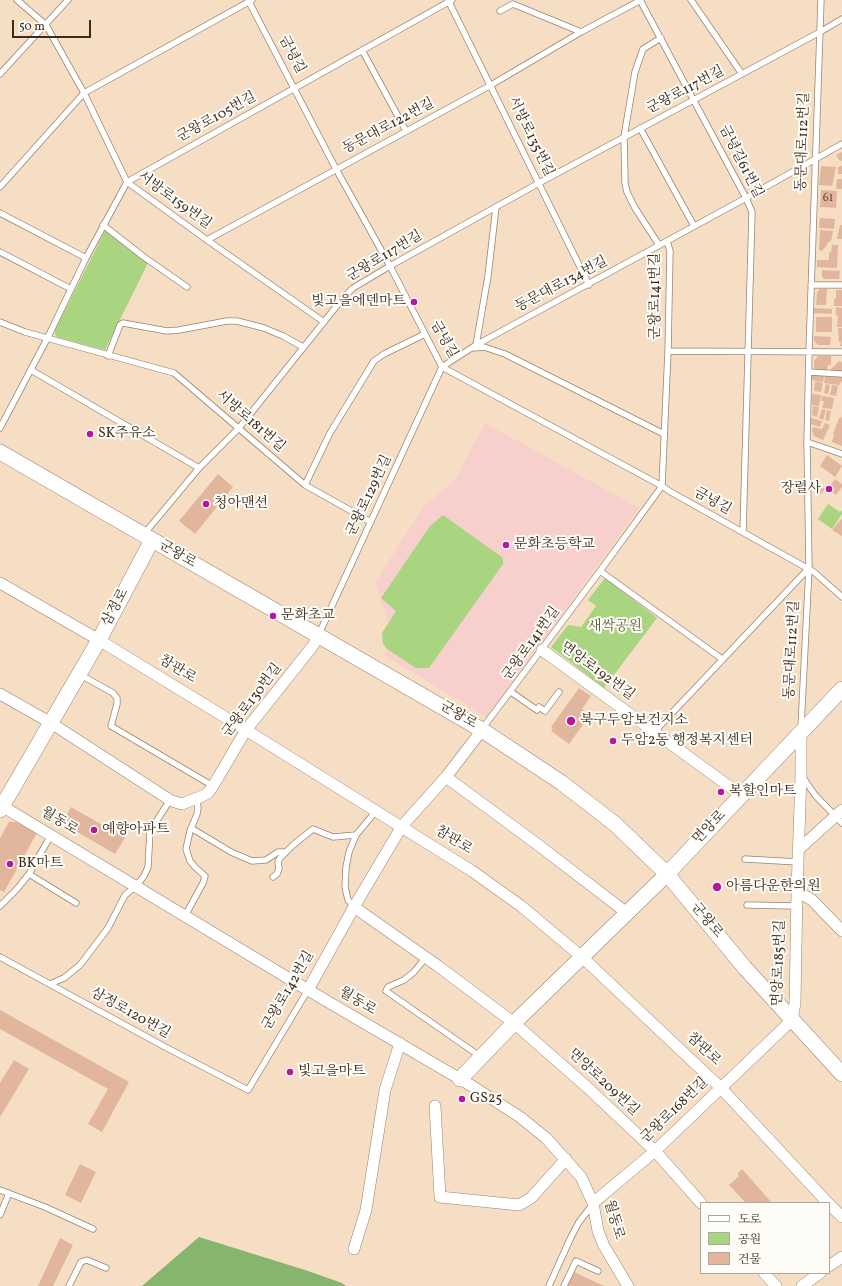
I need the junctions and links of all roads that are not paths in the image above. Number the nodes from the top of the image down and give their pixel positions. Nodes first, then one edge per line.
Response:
1 (17, 0) edge
2 (68, 0) edge
3 (450, 0) edge
4 (641, 0) edge
5 (691, 0) edge
6 (821, 0) edge
7 (250, 1) edge
8 (500, 11) dead end
9 (842, 19) edge
10 (46, 25) junction
11 (581, 32) junction
12 (820, 32) junction
13 (661, 38) junction
14 (362, 50) junction
15 (0, 74) edge
16 (742, 74) junction
17 (491, 85) junction
18 (295, 88) junction
19 (84, 93) junction
20 (694, 100) junction
21 (640, 128) junction
22 (406, 131) junction
23 (624, 137) junction
24 (842, 144) edge
25 (815, 159) junction
26 (336, 169) junction
27 (127, 182) junction
28 (539, 183) junction
29 (0, 187) edge
30 (746, 198) junction
31 (496, 207) junction
32 (0, 213) edge
33 (103, 224) junction
34 (694, 226) junction
35 (207, 240) junction
36 (667, 241) junction
37 (659, 245) junction
38 (0, 252) edge
39 (86, 258) junction
40 (390, 266) junction
41 (589, 284) junction
42 (811, 285) junction
43 (842, 285) edge
44 (187, 287) dead end
45 (71, 289) junction
46 (0, 322) edge
47 (324, 322) junction
48 (425, 334) junction
49 (47, 339) junction
50 (303, 347) junction
51 (474, 347) junction
52 (668, 351) junction
53 (809, 351) junction
54 (749, 352) junction
55 (842, 352) edge
56 (108, 356) junction
57 (442, 367) junction
58 (31, 370) junction
59 (810, 372) junction
60 (842, 374) edge
61 (0, 428) edge
62 (239, 428) junction
63 (664, 434) junction
64 (807, 442) junction
65 (0, 452) edge
66 (842, 454) edge
67 (199, 468) junction
68 (305, 485) junction
69 (662, 486) junction
70 (371, 522) junction
71 (742, 532) junction
72 (148, 538) junction
73 (809, 568) junction
74 (600, 571) junction
75 (0, 584) edge
76 (842, 597) edge
77 (319, 635) junction
78 (99, 640) junction
79 (542, 650) junction
80 (722, 660) junction
81 (79, 674) junction
82 (842, 689) edge
83 (511, 692) junction
84 (559, 692) dead end
85 (0, 694) edge
86 (51, 723) junction
87 (246, 730) junction
88 (482, 730) junction
89 (654, 732) junction
90 (801, 732) junction
91 (801, 775) junction
92 (446, 777) junction
93 (213, 786) junction
94 (741, 795) junction
95 (198, 798) junction
96 (170, 800) junction
97 (1, 808) edge
98 (376, 811) junction
99 (840, 816) edge
100 (402, 826) junction
101 (191, 828) junction
102 (356, 834) junction
103 (51, 835) junction
104 (798, 850) junction
105 (285, 852) junction
106 (745, 859) dead end
107 (798, 862) junction
108 (29, 874) junction
109 (667, 874) junction
110 (273, 877) dead end
111 (136, 886) junction
112 (797, 891) junction
113 (76, 903) dead end
114 (747, 905) dead end
115 (0, 906) edge
116 (354, 906) junction
117 (796, 906) junction
118 (627, 913) junction
119 (185, 916) junction
120 (842, 930) edge
121 (0, 957) edge
122 (582, 957) junction
123 (426, 958) junction
124 (50, 984) junction
125 (308, 990) junction
126 (792, 1020) junction
127 (514, 1023) junction
128 (400, 1043) junction
129 (481, 1057) junction
130 (840, 1068) edge
131 (460, 1079) junction
132 (721, 1088) junction
133 (248, 1090) joint
134 (435, 1106) dead end
135 (655, 1151) junction
136 (566, 1159) junction
137 (0, 1190) edge
138 (9, 1193) junction
139 (701, 1202) edge
140 (828, 1202) edge
141 (593, 1203) junction
142 (830, 1204) edge
143 (0, 1215) edge
144 (842, 1217) edge
145 (93, 1229) dead end
146 (354, 1249) dead end
147 (842, 1256) edge
148 (830, 1265) edge
149 (106, 1268) dead end
150 (598, 1271) dead end
151 (765, 1274) edge
152 (819, 1274) edge
153 (70, 1286) edge
154 (549, 1286) edge
155 (564, 1286) edge
156 (628, 1286) edge
157 (776, 1286) edge
158 (802, 1286) edge

1 - 10 lane, 서방로159번길
2 - 10 lane
3 - 14 lane, 군왕로105번길
3 - 17 lane, 서방로135번길
4 - 11 lane, 동문대로122번길
4 - 13 lane, 금녕길61번길
5 - 16 lane, 군왕로117번길
6 - 12 lane, 동문대로112번길
7 - 18 lane, 금녕길
7 - 19 lane
8 - 11 lane
9 - 12 lane, 군왕로117번길
10 - 15 lane
10 - 19 lane, 서방로159번길
11 - 17 lane, 동문대로122번길
12 - 16 lane, 군왕로117번길
12 - 25 lane, 동문대로112번길
13 - 20 lane, 금녕길61번길
13 - 23 lane
14 - 18 lane, 군왕로105번길
14 - 22 lane
16 - 20 lane, 군왕로117번길
17 - 22 lane, 동문대로122번길
17 - 28 lane, 서방로135번길
18 - 26 lane, 금녕길
18 - 27 lane, 군왕로105번길
19 - 27 lane, 서방로159번길
19 - 29 lane
20 - 21 lane, 군왕로117번길
20 - 30 lane, 금녕길61번길
21 - 23 lane, 군왕로117번길
21 - 34 lane, 군왕로117번길
22 - 26 lane, 동문대로122번길
23 - 28 lane, 군왕로117번길
23 - 37 lane
24 - 25 lane, 동문대로134번길
25 - 30 lane, 동문대로134번길
25 - 42 lane, 동문대로112번길
26 - 35 lane, 동문대로122번길
26 - 40 lane, 금녕길
27 - 33 lane
27 - 35 lane, 서방로159번길
28 - 31 lane, 군왕로117번길
28 - 41 lane, 서방로135번길
30 - 34 lane, 동문대로134번길
30 - 54 lane, 금녕길61번길
31 - 40 lane, 군왕로117번길
31 - 51 lane
32 - 39 lane
33 - 39 lane
33 - 44 lane
34 - 36 lane, 동문대로134번길
35 - 47 lane, 서방로159번길
36 - 37 lane, 동문대로134번길
36 - 52 lane, 군왕로141번길
37 - 41 lane, 동문대로134번길
38 - 45 lane
39 - 45 lane
40 - 47 lane, 군왕로117번길
40 - 48 lane, 금녕길
41 - 51 lane, 동문대로134번길
42 - 43 lane
42 - 53 lane, 동문대로112번길
45 - 49 lane
46 - 49 lane, 서방로181번길
47 - 50 lane, 군왕로117번길
48 - 57 lane, 금녕길
48 - 68 lane
49 - 56 lane, 서방로181번길
49 - 58 lane
50 - 56 lane
50 - 62 lane, 군왕로117번길
51 - 57 lane, 동문대로134번길
51 - 63 lane
52 - 54 lane, 군왕로141번길
52 - 63 lane, 군왕로141번길
53 - 54 lane
53 - 55 lane
53 - 59 lane, 동문대로112번길
54 - 71 lane, 금녕길61번길
56 - 62 lane, 서방로181번길
57 - 69 lane, 금녕길
57 - 70 lane, 군왕로129번길
58 - 61 lane
58 - 67 lane
59 - 60 lane
59 - 64 lane, 동문대로112번길
62 - 67 lane, 군왕로117번길
62 - 68 lane, 서방로181번길
63 - 69 lane, 군왕로141번길
64 - 66 lane
64 - 73 lane, 동문대로112번길
65 - 72 main road, 군왕로
67 - 72 lane, 군왕로117번길
68 - 70 lane, 서방로181번길
69 - 71 lane, 금녕길
69 - 74 lane, 군왕로141번길
70 - 77 lane, 군왕로129번길
71 - 73 lane, 금녕길
72 - 77 main road, 군왕로
72 - 78 main road, 삼정로
73 - 76 lane
73 - 80 lane, 동문대로112번길
73 - 90 lane, 동문대로112번길
74 - 79 lane, 군왕로141번길
74 - 80 lane
75 - 78 street, 참판로
77 - 87 street, 군왕로130번길
77 - 88 main road, 군왕로
78 - 81 main road, 삼정로
78 - 87 street, 참판로
79 - 83 lane, 군왕로141번길
79 - 89 street, 면앙로192번길
80 - 89 lane
81 - 86 main road, 삼정로
81 - 93 lane
82 - 90 main road, 면앙로
83 - 84 lane
83 - 88 lane, 군왕로141번길
85 - 86 street
86 - 96 street
86 - 97 main road, 삼정로
87 - 93 street, 군왕로130번길
87 - 98 street, 참판로
88 - 92 street, 군왕로142번길
88 - 109 main road, 군왕로
89 - 94 street, 면앙로192번길
90 - 91 street, 면앙로185번길
90 - 94 main road, 면앙로
91 - 99 lane
91 - 104 street, 면앙로185번길
92 - 100 street, 군왕로142번길
92 - 118 street
93 - 95 street, 군왕로130번길
94 - 109 main road, 면앙로
95 - 96 street, 군왕로130번길
95 - 101 lane
96 - 111 lane
97 - 103 street, 월동로
98 - 100 street, 참판로
98 - 102 lane
99 - 104 street
100 - 116 street, 군왕로142번길
100 - 122 street, 참판로
101 - 105 lane
101 - 119 lane
102 - 105 lane
102 - 116 lane
103 - 108 lane
103 - 111 street, 월동로
104 - 107 street, 면앙로185번길
105 - 110 lane
106 - 107 lane
107 - 112 street, 면앙로185번길
108 - 113 lane
108 - 115 lane
109 - 118 main road, 면앙로
109 - 126 main road, 군왕로
111 - 119 street, 월동로
111 - 124 lane
112 - 117 street, 면앙로185번길
112 - 120 street
114 - 117 lane, 면앙로185번길
116 - 123 street
116 - 125 street, 군왕로142번길
117 - 126 street, 면앙로185번길
118 - 122 main road, 면앙로
119 - 125 street, 월동로
121 - 124 lane, 삼정로120번길
122 - 127 main road, 면앙로
122 - 132 street, 참판로
123 - 127 street
123 - 129 lane
124 - 133 lane, 삼정로120번길
125 - 128 street, 월동로
125 - 133 lane, 군왕로142번길
126 - 130 main road, 군왕로
126 - 132 street, 군왕로168번길
127 - 129 main road, 면앙로
127 - 135 street, 면앙로209번길
128 - 131 street, 월동로
128 - 146 street
129 - 131 main road, 면앙로
131 - 136 street, 월동로
132 - 135 street, 군왕로168번길
132 - 140 street, 참판로
134 - 136 street
135 - 139 street, 면앙로209번길
135 - 141 street, 군왕로168번길
136 - 141 street, 월동로
137 - 138 lane
138 - 143 lane
138 - 145 lane
141 - 154 lane
141 - 156 street, 월동로
142 - 144 street, 참판로
147 - 148 street
149 - 153 lane
150 - 155 lane
151 - 157 street
152 - 158 street

